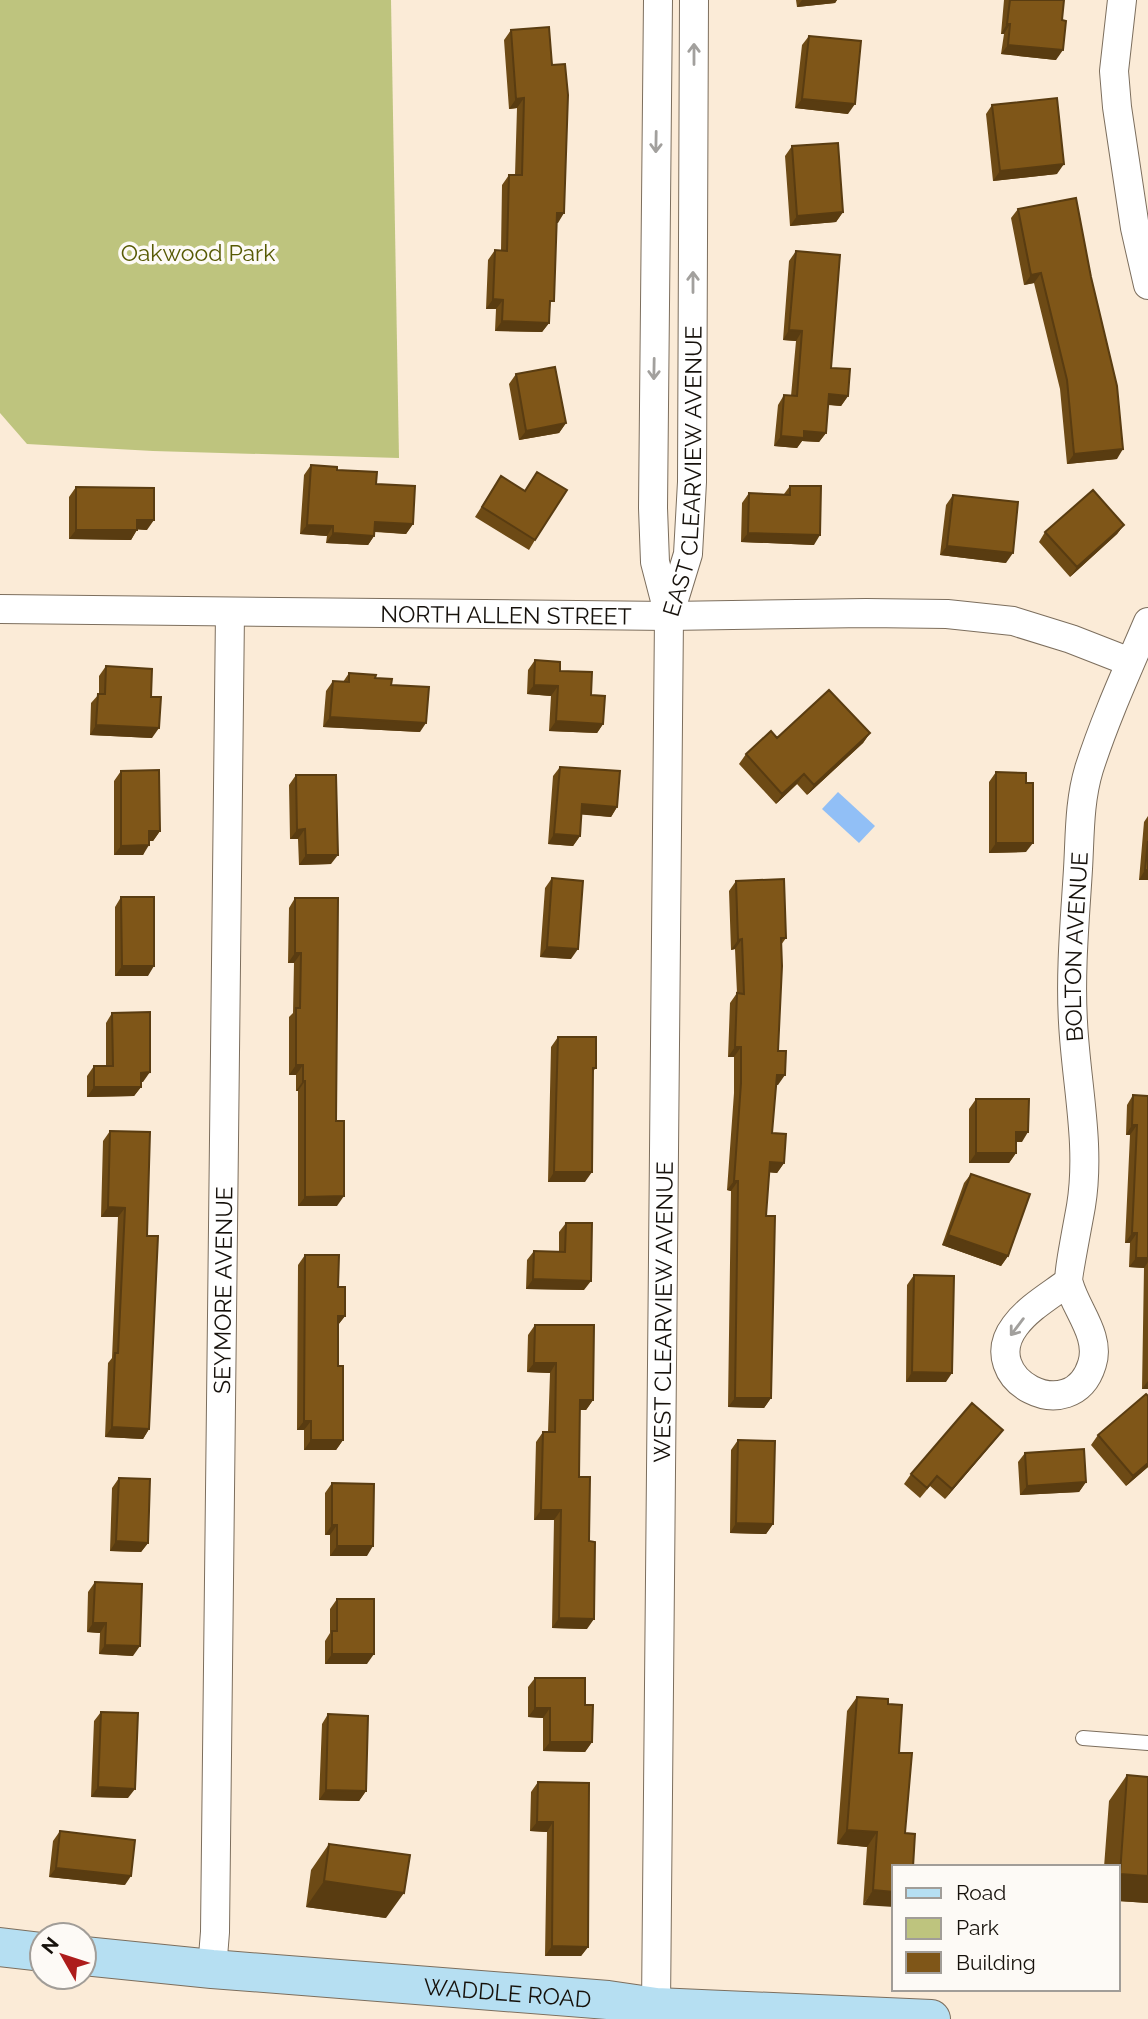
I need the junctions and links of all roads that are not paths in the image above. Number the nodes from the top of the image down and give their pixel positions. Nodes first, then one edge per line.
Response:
1 (658, 0) edge
2 (694, 0) edge
3 (1122, 0) edge
4 (674, 233) junction
5 (1148, 285) edge
6 (0, 609) edge
7 (230, 612) junction
8 (668, 616) junction
9 (1148, 622) edge
10 (1130, 662) junction
11 (1068, 1282) dead end
12 (1083, 1738) dead end
13 (1148, 1743) edge
14 (0, 1947) edge
15 (28, 1950) edge
16 (98, 1957) edge
17 (212, 1969) junction
18 (656, 2007) junction
19 (932, 2019) edge

1 -> 4 street, EAST CLEARVIEW AVENUE
4 -> 2 street, EAST CLEARVIEW AVENUE
3 - 5 street
4 -> 8 street, EAST CLEARVIEW AVENUE
8 -> 4 street, EAST CLEARVIEW AVENUE
6 - 7 street, NORTH ALLEN STREET
7 - 8 street, NORTH ALLEN STREET
7 - 17 street, SEYMORE AVENUE
8 - 10 street, NORTH ALLEN STREET
8 - 18 street, WEST CLEARVIEW AVENUE
9 - 10 street, BOLTON AVENUE
10 - 11 street, BOLTON AVENUE
12 - 13 lane
14 - 15 main road
16 - 17 main road, WADDLE ROAD
17 - 18 main road, WADDLE ROAD
18 - 19 main road, WADDLE ROAD

